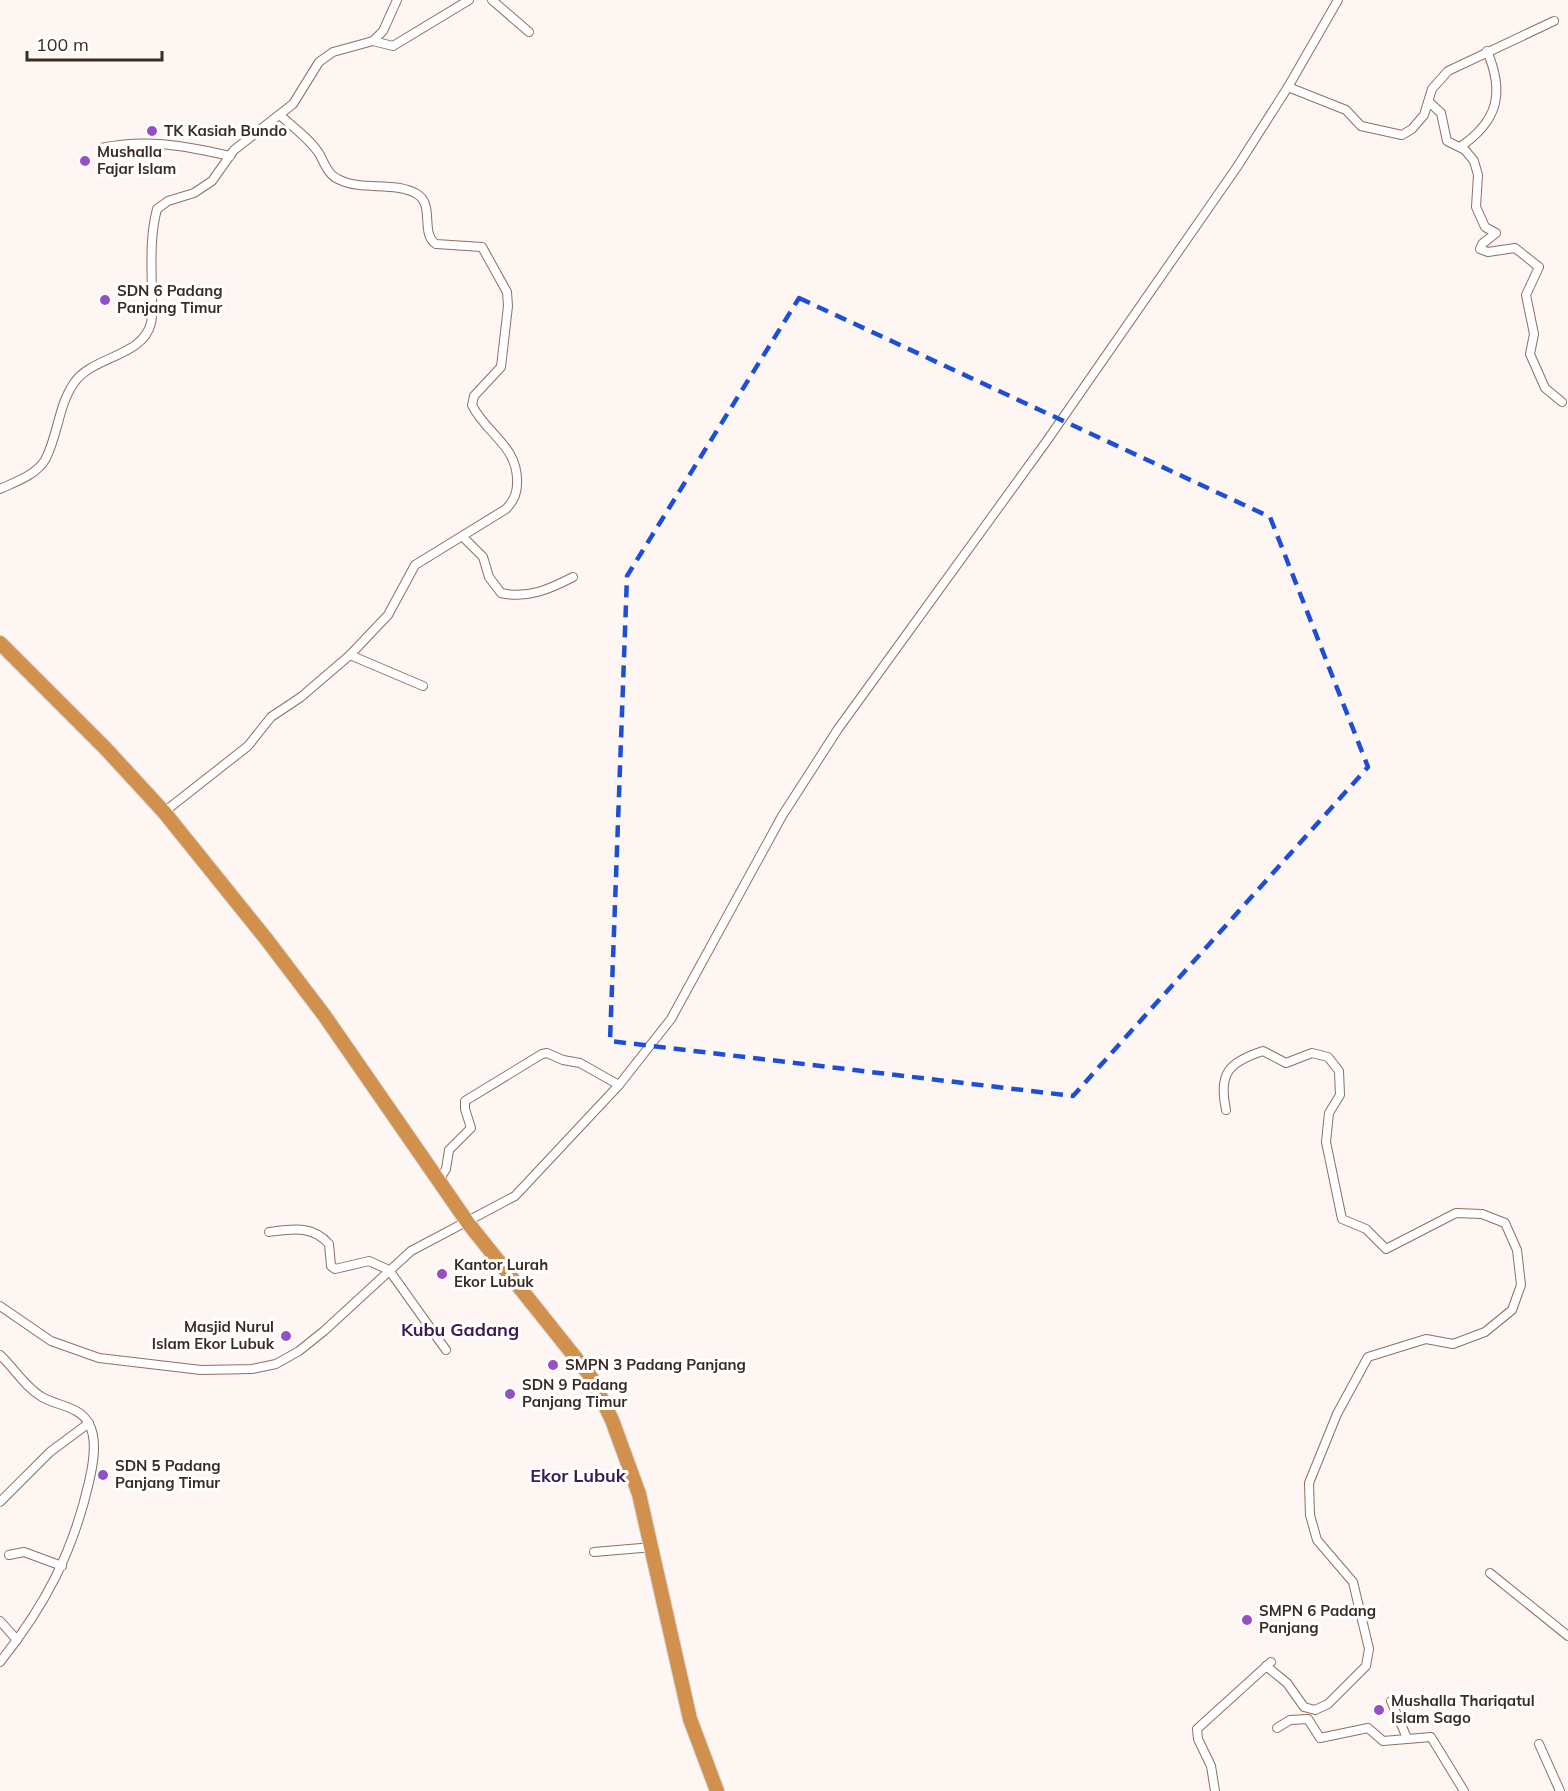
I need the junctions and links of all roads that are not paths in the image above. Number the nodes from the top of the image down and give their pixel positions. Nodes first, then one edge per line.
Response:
1 (397, 0) edge
2 (469, 0) edge
3 (492, 0) edge
4 (1338, 0) edge
5 (1554, 21) dead end
6 (529, 32) dead end
7 (373, 41) junction
8 (1487, 51) junction
9 (1288, 87) junction
10 (1429, 102) junction
11 (281, 116) junction
12 (1460, 147) junction
13 (101, 148) dead end
14 (230, 156) junction
15 (1562, 402) dead end
16 (0, 489) edge
17 (463, 537) junction
18 (573, 577) dead end
19 (0, 643) edge
20 (350, 655) junction
21 (423, 686) dead end
22 (164, 812) junction
23 (619, 1085) junction
24 (1226, 1110) dead end
25 (438, 1182) junction
26 (468, 1223) junction
27 (269, 1232) dead end
28 (389, 1270) junction
29 (0, 1306) edge
30 (446, 1350) dead end
31 (0, 1355) edge
32 (89, 1423) junction
33 (0, 1502) edge
34 (653, 1548) junction
35 (594, 1552) dead end
36 (9, 1555) dead end
37 (62, 1566) junction
38 (1491, 1573) dead end
39 (0, 1621) edge
40 (1568, 1636) edge
41 (17, 1640) junction
42 (0, 1662) edge
43 (1391, 1701) dead end
44 (1277, 1728) dead end
45 (1407, 1738) junction
46 (1539, 1744) dead end
47 (717, 1791) edge
48 (1215, 1791) edge
49 (1464, 1791) edge
50 (1560, 1791) edge

1 - 7 street
2 - 7 street
3 - 6 street
4 - 9 street
5 - 8 street
7 - 11 street
8 - 10 street
8 - 12 street
9 - 10 street
9 - 23 street
10 - 12 street
11 - 14 street
11 - 17 street
12 - 15 street
13 - 14 street
14 - 16 street
17 - 18 street
17 - 20 street
19 - 22 highway
20 - 21 street
20 - 22 street
22 - 25 highway
23 - 25 street
23 - 26 street
24 - 48 street
25 - 26 highway
26 - 28 street
26 - 34 highway
27 - 28 street
28 - 29 street
28 - 30 street
31 - 32 street
32 - 33 street
32 - 37 street
34 - 35 street
34 - 47 highway
36 - 37 street
37 - 41 street
38 - 40 street
39 - 41 street
41 - 42 street
43 - 45 street
44 - 45 street
45 - 49 street
46 - 50 street

